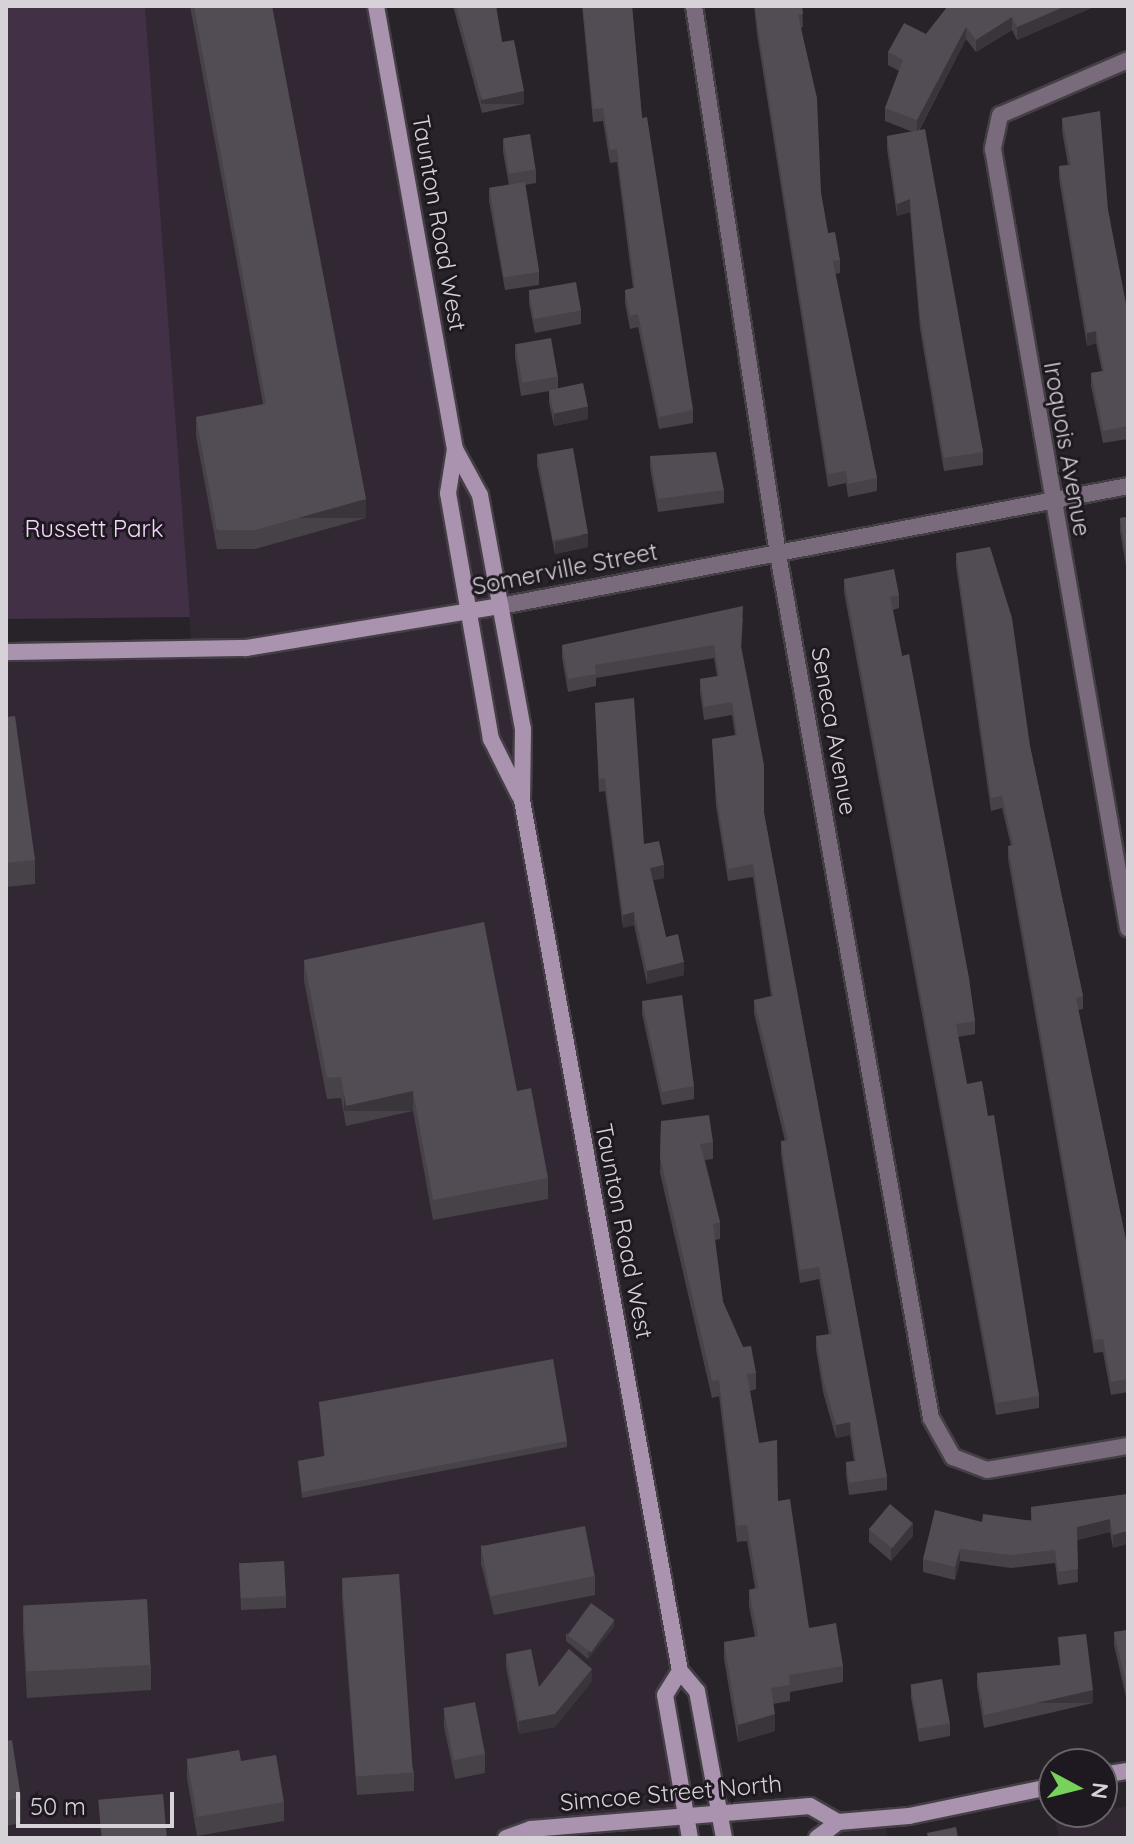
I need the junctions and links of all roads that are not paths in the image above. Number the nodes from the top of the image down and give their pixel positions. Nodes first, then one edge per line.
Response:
1 (376, 6) edge
2 (694, 6) edge
3 (1128, 60) edge
4 (455, 449) junction
5 (1128, 486) edge
6 (1051, 501) junction
7 (778, 554) junction
8 (501, 606) junction
9 (469, 612) junction
10 (6, 652) edge
11 (522, 800) junction
12 (1128, 928) edge
13 (1128, 1446) edge
14 (680, 1671) junction
15 (1038, 1789) edge
16 (720, 1812) junction
17 (687, 1814) junction
18 (838, 1822) junction
19 (506, 1838) edge
20 (690, 1838) edge
21 (724, 1838) edge
22 (817, 1838) edge

1 - 4 main road, Taunton Road West
2 - 7 street, Seneca Avenue
3 - 6 street, Iroquois Avenue
4 - 8 main road, Taunton Road West
4 - 9 main road, Taunton Road West
5 - 6 street, Somerville Street
6 - 7 street, Somerville Street
6 - 12 street, Iroquois Avenue
7 - 8 street, Somerville Street
7 - 13 street, Seneca Avenue
8 - 9 main road, Somerville Street
8 - 11 main road, Taunton Road West
9 - 10 main road, Somerville Street
9 - 11 main road, Taunton Road West
11 - 14 main road, Taunton Road West
14 - 16 main road, Taunton Road West
14 - 17 main road
15 - 18 main road, Simcoe Street North
16 - 17 main road, Simcoe Street North
16 - 18 main road, Simcoe Street North
16 - 21 main road, Taunton Road West
17 - 19 main road, Simcoe Street North
17 - 20 main road
18 - 22 main road

